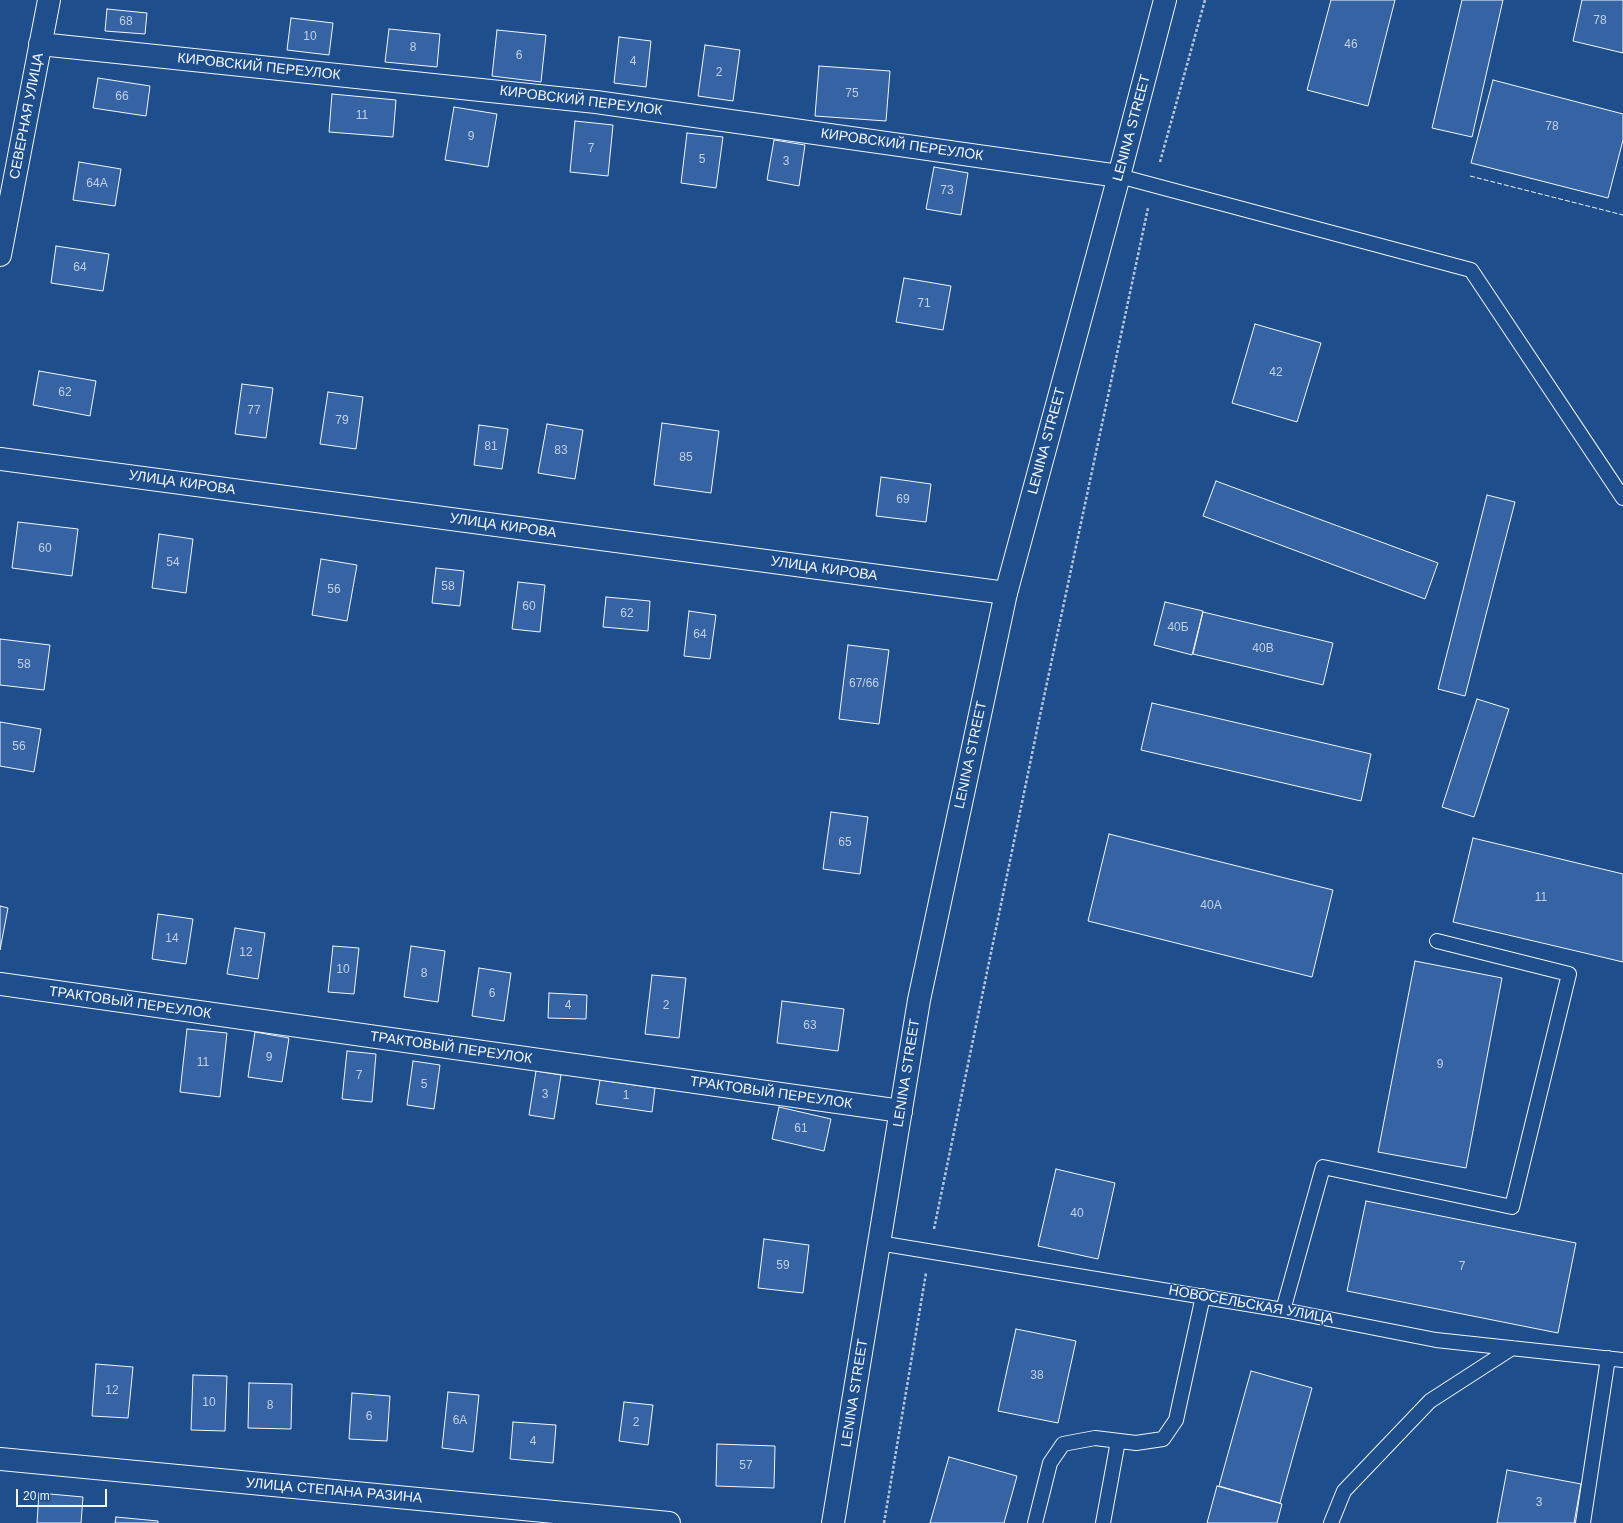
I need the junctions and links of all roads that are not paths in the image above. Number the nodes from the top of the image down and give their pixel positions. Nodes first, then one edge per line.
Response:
1 (49, 0) edge
2 (1165, 0) edge
3 (40, 44) junction
4 (1120, 176) junction
5 (0, 255) edge
6 (0, 459) edge
7 (1623, 498) edge
8 (1006, 593) junction
9 (1438, 941) dead end
10 (0, 984) edge
11 (901, 1111) junction
12 (879, 1243) junction
13 (1203, 1296) junction
14 (1283, 1310) junction
15 (1512, 1348) junction
16 (1608, 1358) junction
17 (1623, 1360) edge
18 (1118, 1441) junction
19 (0, 1459) edge
20 (669, 1523) edge
21 (833, 1523) edge
22 (1035, 1523) edge
23 (1103, 1523) edge
24 (1330, 1523) edge
25 (1583, 1523) edge

1 - 3 street, СЕВЕРНАЯ УЛИЦА
2 - 4 street, LENINA STREET
3 - 4 street, КИРОВСКИЙ ПЕРЕУЛОК
3 - 5 street, СЕВЕРНАЯ УЛИЦА
4 - 7 lane
4 - 8 street, LENINA STREET
6 - 8 street, УЛИЦА КИРОВА
8 - 11 street, LENINA STREET
9 - 14 lane
10 - 11 street, ТРАКТОВЫЙ ПЕРЕУЛОК
11 - 12 street, LENINA STREET
12 - 13 lane, НОВОСЕЛЬСКАЯ УЛИЦА
12 - 21 street, LENINA STREET
13 - 14 lane, НОВОСЕЛЬСКАЯ УЛИЦА
13 - 18 lane
14 - 15 lane, НОВОСЕЛЬСКАЯ УЛИЦА
15 - 16 lane, НОВОСЕЛЬСКАЯ УЛИЦА
15 - 24 lane
16 - 17 lane, НОВОСЕЛЬСКАЯ УЛИЦА
16 - 25 lane
18 - 22 lane
18 - 23 lane
19 - 20 street, УЛИЦА СТЕПАНА РАЗИНА

